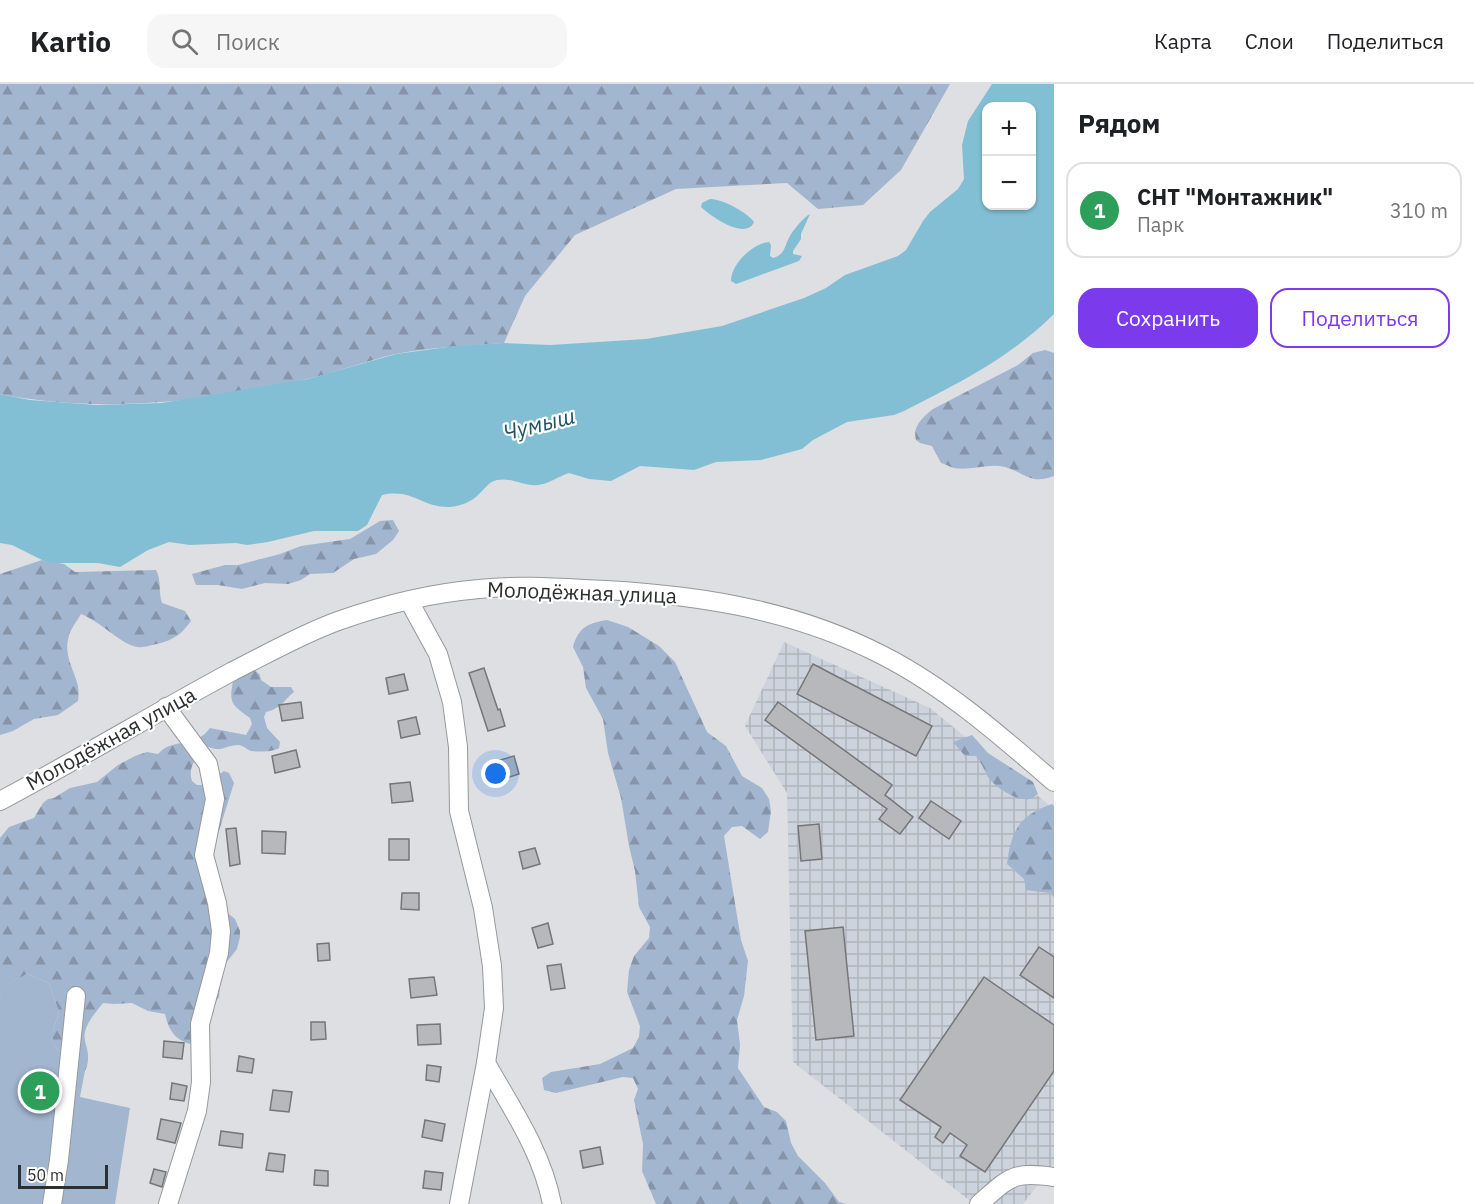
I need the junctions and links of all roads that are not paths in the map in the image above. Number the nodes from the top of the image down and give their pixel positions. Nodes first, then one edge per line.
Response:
1 (409, 602) junction
2 (166, 707) junction
3 (1054, 782) edge
4 (0, 801) edge
5 (76, 996) dead end
6 (486, 1063) junction
7 (1054, 1177) edge
8 (52, 1204) edge
9 (168, 1204) edge
10 (459, 1204) edge
11 (552, 1204) edge
12 (980, 1204) edge

1 - 2 street, Молодёжная улица
1 - 3 street, Молодёжная улица
1 - 6 street
2 - 4 street, Молодёжная улица
2 - 9 street
5 - 8 street
6 - 10 street
6 - 11 street
7 - 12 street

